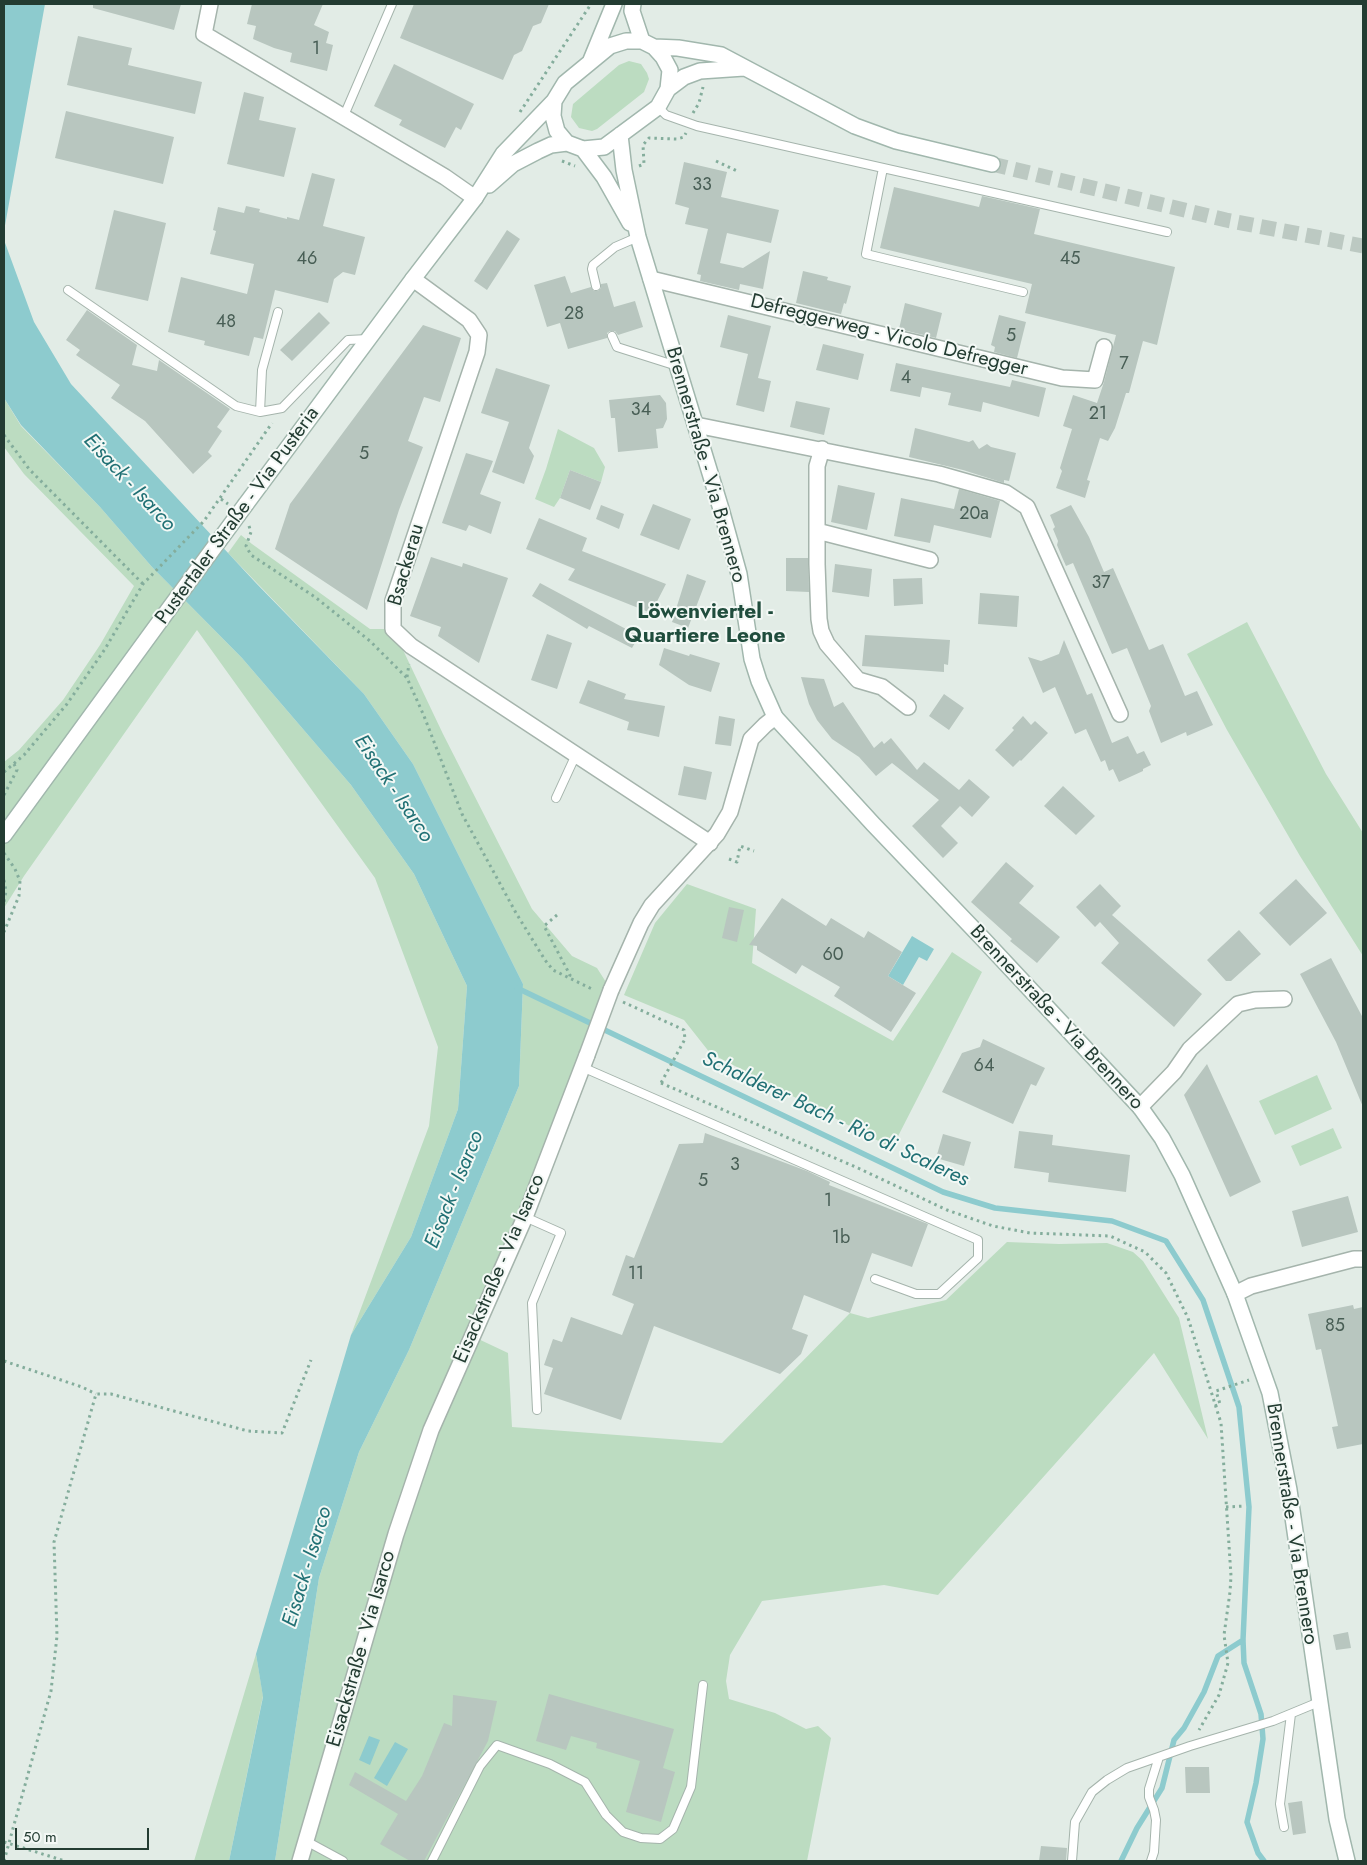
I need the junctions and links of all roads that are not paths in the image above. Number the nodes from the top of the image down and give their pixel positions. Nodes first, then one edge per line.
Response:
1 (210, 4) edge
2 (392, 4) edge
3 (614, 4) edge
4 (633, 4) edge
5 (648, 44) junction
6 (591, 61) junction
7 (744, 68) junction
8 (668, 89) junction
9 (554, 101) junction
10 (658, 107) junction
11 (343, 118) junction
12 (620, 135) junction
13 (567, 143) junction
14 (583, 149) junction
15 (992, 164) tunnel mouth
16 (884, 168) junction
17 (475, 198) junction
18 (1167, 232) dead end
19 (638, 237) junction
20 (413, 279) junction
21 (651, 279) junction
22 (596, 286) dead end
23 (68, 290) dead end
24 (1023, 292) dead end
25 (278, 312) dead end
26 (612, 336) dead end
27 (369, 339) junction
28 (1104, 347) dead end
29 (677, 366) junction
30 (260, 412) junction
31 (696, 425) junction
32 (822, 449) junction
33 (817, 531) junction
34 (930, 560) dead end
35 (908, 706) dead end
36 (1120, 714) dead end
37 (775, 717) junction
38 (582, 758) junction
39 (556, 798) dead end
40 (4, 835) edge
41 (710, 843) junction
42 (1284, 999) dead end
43 (585, 1061) junction
44 (1140, 1107) junction
45 (525, 1217) junction
46 (1363, 1259) edge
47 (874, 1279) dead end
48 (1235, 1294) junction
49 (536, 1410) dead end
50 (703, 1684) dead end
51 (1320, 1702) junction
52 (1291, 1714) junction
53 (1162, 1756) junction
54 (1284, 1827) dead end
55 (306, 1841) junction
56 (300, 1861) edge
57 (343, 1861) edge
58 (432, 1861) edge
59 (1072, 1861) edge
60 (1151, 1861) edge
61 (1348, 1861) edge

1 - 11 street
2 - 11 lane
3 - 6 street
4 - 5 street
5 - 6 street
5 - 7 street
5 - 8 street
6 - 9 street
7 - 8 street
7 - 15 street
8 - 10 street
9 - 13 street
9 - 17 street, Pustertaler Straße - Via Pusteria
10 - 12 street
10 - 16 lane
11 - 17 street
12 - 14 street
12 - 19 street, Brennerstraße - Via Brennero
13 - 14 street
13 - 17 street, Pustertaler Straße - Via Pusteria
14 - 19 street, Brennerstraße - Via Brennero
16 - 18 lane
16 - 24 lane
17 - 20 street, Pustertaler Straße - Via Pusteria
19 - 21 street, Brennerstraße - Via Brennero
19 - 22 lane
20 - 27 street, Pustertaler Straße - Via Pusteria
20 - 38 street, Bsackerau
21 - 28 street, Defreggerweg - Vicolo Defregger
21 - 29 street, Brennerstraße - Via Brennero
23 - 30 lane
25 - 30 lane
26 - 29 lane
27 - 30 lane
27 - 40 street, Pustertaler Straße - Via Pusteria, bridge
29 - 31 street, Brennerstraße - Via Brennero
31 - 32 street
31 - 37 street, Brennerstraße - Via Brennero
32 - 33 street
32 - 36 street
33 - 34 street
33 - 35 street
37 - 41 street, Eisackstraße - Via Isarco
37 - 44 street, Brennerstraße - Via Brennero
38 - 39 lane
38 - 41 street, Bsackerau
41 - 43 street, Eisackstraße - Via Isarco, bridge
42 - 44 street
43 - 45 street, Eisackstraße - Via Isarco
43 - 47 lane
44 - 48 street, Brennerstraße - Via Brennero
45 - 49 lane
45 - 55 street, Eisackstraße - Via Isarco
46 - 48 street
48 - 51 street, Brennerstraße - Via Brennero
50 - 58 lane
51 - 52 lane
51 - 61 street, Brennerstraße - Via Brennero
52 - 53 lane
52 - 54 lane
53 - 59 lane
53 - 60 lane
55 - 56 street, Eisackstraße - Via Isarco
55 - 57 lane

